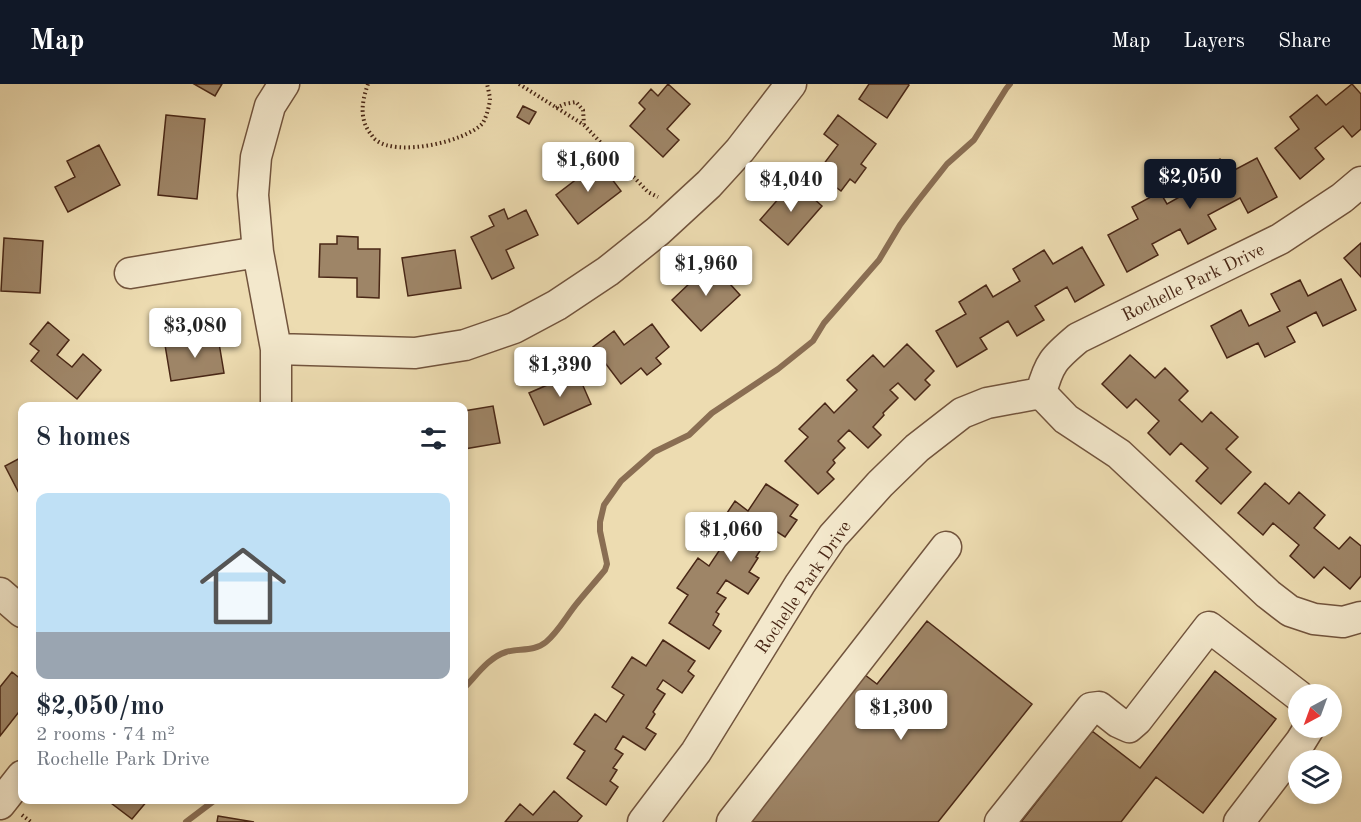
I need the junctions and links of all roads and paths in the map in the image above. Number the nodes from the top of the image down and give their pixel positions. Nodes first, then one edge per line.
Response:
1 (284, 84) edge
2 (368, 84) edge
3 (487, 84) edge
4 (519, 84) edge
5 (791, 84) edge
6 (556, 108) junction
7 (584, 124) junction
8 (1361, 182) edge
9 (677, 213) junction
10 (258, 252) junction
11 (130, 273) dead end
12 (276, 349) junction
13 (1041, 393) junction
14 (276, 402) edge
15 (946, 547) dead end
16 (0, 593) edge
17 (18, 609) edge
18 (1361, 617) edge
19 (1288, 688) edge
20 (1303, 738) edge
21 (18, 781) edge
22 (0, 804) edge
23 (643, 822) edge
24 (732, 822) edge
25 (1000, 822) edge
26 (1239, 822) edge

1 - 10 street
2 - 3 path
4 - 6 path
5 - 9 street
6 - 7 path
6 - 7 path
7 - 9 path
8 - 13 street, Rochelle Park Drive
9 - 12 street
10 - 11 street
10 - 12 street
12 - 14 street
13 - 18 street
13 - 23 street, Rochelle Park Drive
15 - 24 street
16 - 17 street
19 - 25 street
20 - 26 street
21 - 22 street

